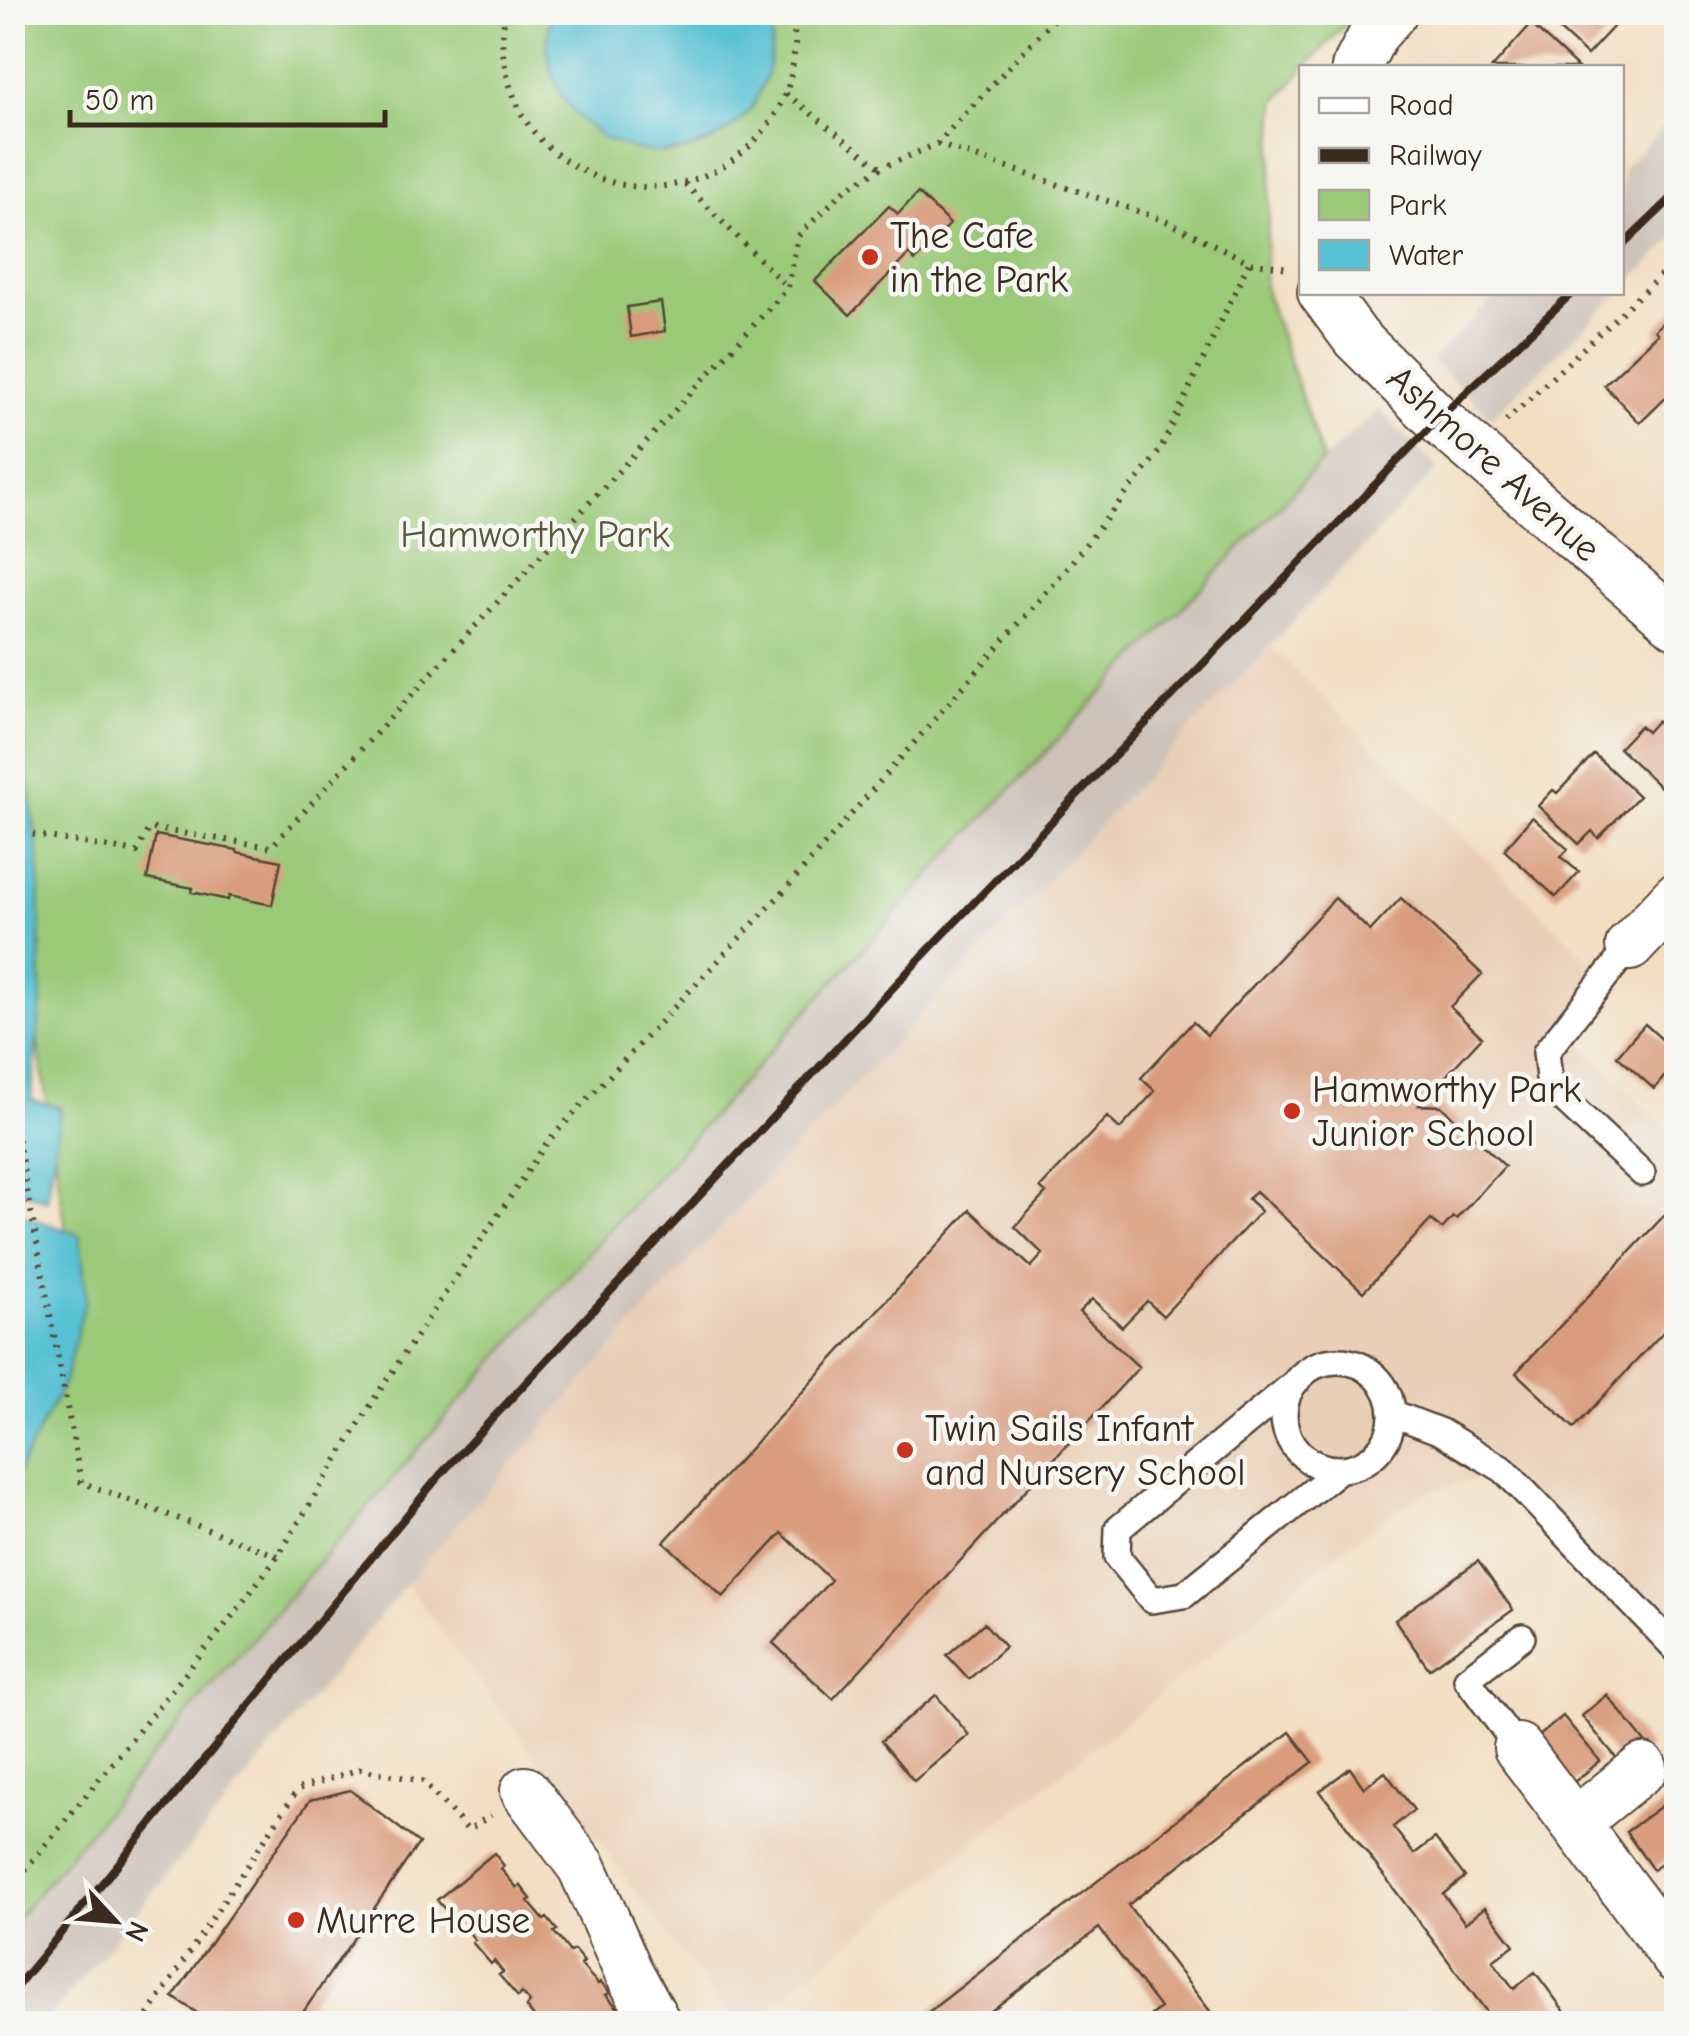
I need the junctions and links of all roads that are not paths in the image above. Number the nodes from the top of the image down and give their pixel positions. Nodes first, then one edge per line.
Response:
1 (1393, 12) edge
2 (1358, 65) edge
3 (1324, 295) edge
4 (1676, 624) edge
5 (1676, 897) edge
6 (1630, 946) joint
7 (1642, 1173) dead end
8 (1297, 1381) junction
9 (1392, 1414) junction
10 (1340, 1470) junction
11 (1522, 1637) dead end
12 (1676, 1649) edge
13 (1518, 1748) joint
14 (1643, 1768) dead end
15 (525, 1792) dead end
16 (1576, 1822) junction
17 (1676, 1958) edge
18 (656, 2024) edge

1 - 2 street
3 - 4 street, Ashmore Avenue
5 - 6 street
6 - 7 lane
8 - 9 lane
8 - 10 lane
8 - 10 lane
9 - 10 lane
9 - 12 lane
11 - 13 lane
13 - 16 street
14 - 16 street
15 - 18 street
16 - 17 street

